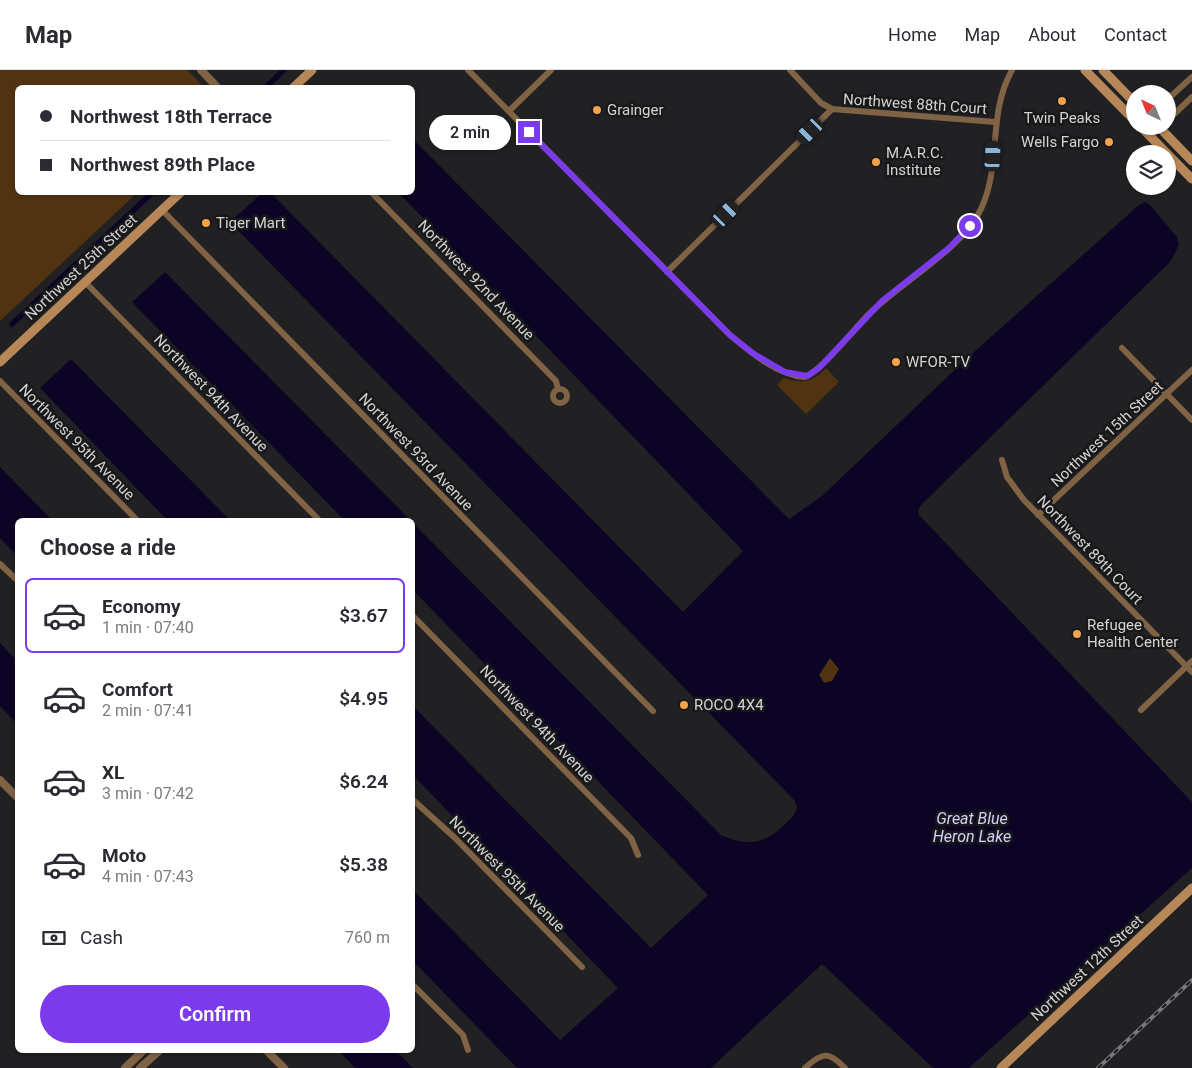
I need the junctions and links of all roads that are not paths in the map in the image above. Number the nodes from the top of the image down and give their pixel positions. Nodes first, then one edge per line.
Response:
1 (201, 70) edge
2 (312, 70) edge
3 (468, 70) edge
4 (551, 70) edge
5 (790, 70) edge
6 (1012, 70) edge
7 (1085, 70) edge
8 (1103, 70) edge
9 (1192, 76) edge
10 (215, 85) edge
11 (296, 85) edge
12 (1176, 91) edge
13 (1126, 94) edge
14 (1192, 97) edge
15 (832, 109) junction
16 (509, 111) junction
17 (1126, 112) edge
18 (1176, 112) edge
19 (995, 122) junction
20 (1151, 135) edge
21 (1168, 135) edge
22 (1192, 161) edge
23 (1192, 179) edge
24 (178, 195) edge
25 (374, 195) edge
26 (162, 210) junction
27 (667, 272) junction
28 (85, 282) junction
29 (1122, 348) dead end
30 (0, 362) edge
31 (1192, 370) edge
32 (0, 381) edge
33 (558, 389) dead end
34 (1166, 394) junction
35 (1192, 420) edge
36 (1002, 460) dead end
37 (1038, 515) junction
38 (135, 518) edge
39 (317, 518) edge
40 (0, 564) edge
41 (15, 579) edge
42 (415, 618) edge
43 (1192, 662) edge
44 (1186, 667) junction
45 (1192, 672) edge
46 (1141, 710) dead end
47 (652, 711) dead end
48 (0, 780) edge
49 (15, 795) edge
50 (415, 802) edge
51 (638, 854) dead end
52 (1192, 888) edge
53 (582, 967) dead end
54 (415, 987) edge
55 (468, 1050) dead end
56 (141, 1053) edge
57 (157, 1053) edge
58 (269, 1053) edge
59 (125, 1068) edge
60 (140, 1068) edge
61 (284, 1068) edge
62 (806, 1068) edge
63 (845, 1068) edge
64 (1001, 1068) edge

1 - 10 street
2 - 11 main road
3 - 16 street
4 - 16 street
5 - 15 street, Northwest 88th Court
6 - 19 street
7 - 17 main road
8 - 13 main road
9 - 12 street
14 - 18 street
15 - 19 street, Northwest 88th Court
15 - 27 street
16 - 27 street
19 - 27 street
20 - 23 main road
21 - 22 main road
24 - 26 main road, Northwest 25th Street
25 - 33 street, Northwest 92nd Avenue
26 - 28 main road, Northwest 25th Street
26 - 47 street, Northwest 93rd Avenue
28 - 30 main road, Northwest 25th Street
28 - 39 street, Northwest 94th Avenue
29 - 34 street
31 - 34 street, Northwest 15th Street
32 - 38 street, Northwest 95th Avenue
34 - 35 street
34 - 37 street, Northwest 15th Street
36 - 37 street, Northwest 89th Court
37 - 44 street, Northwest 89th Court
40 - 41 street
42 - 51 street, Northwest 94th Avenue
43 - 44 street
44 - 45 street, Northwest 89th Court
44 - 46 street
48 - 49 street
50 - 53 street, Northwest 95th Avenue
52 - 64 main road, Northwest 12th Street
54 - 55 street
56 - 59 street
57 - 60 street
58 - 61 street
62 - 63 street

